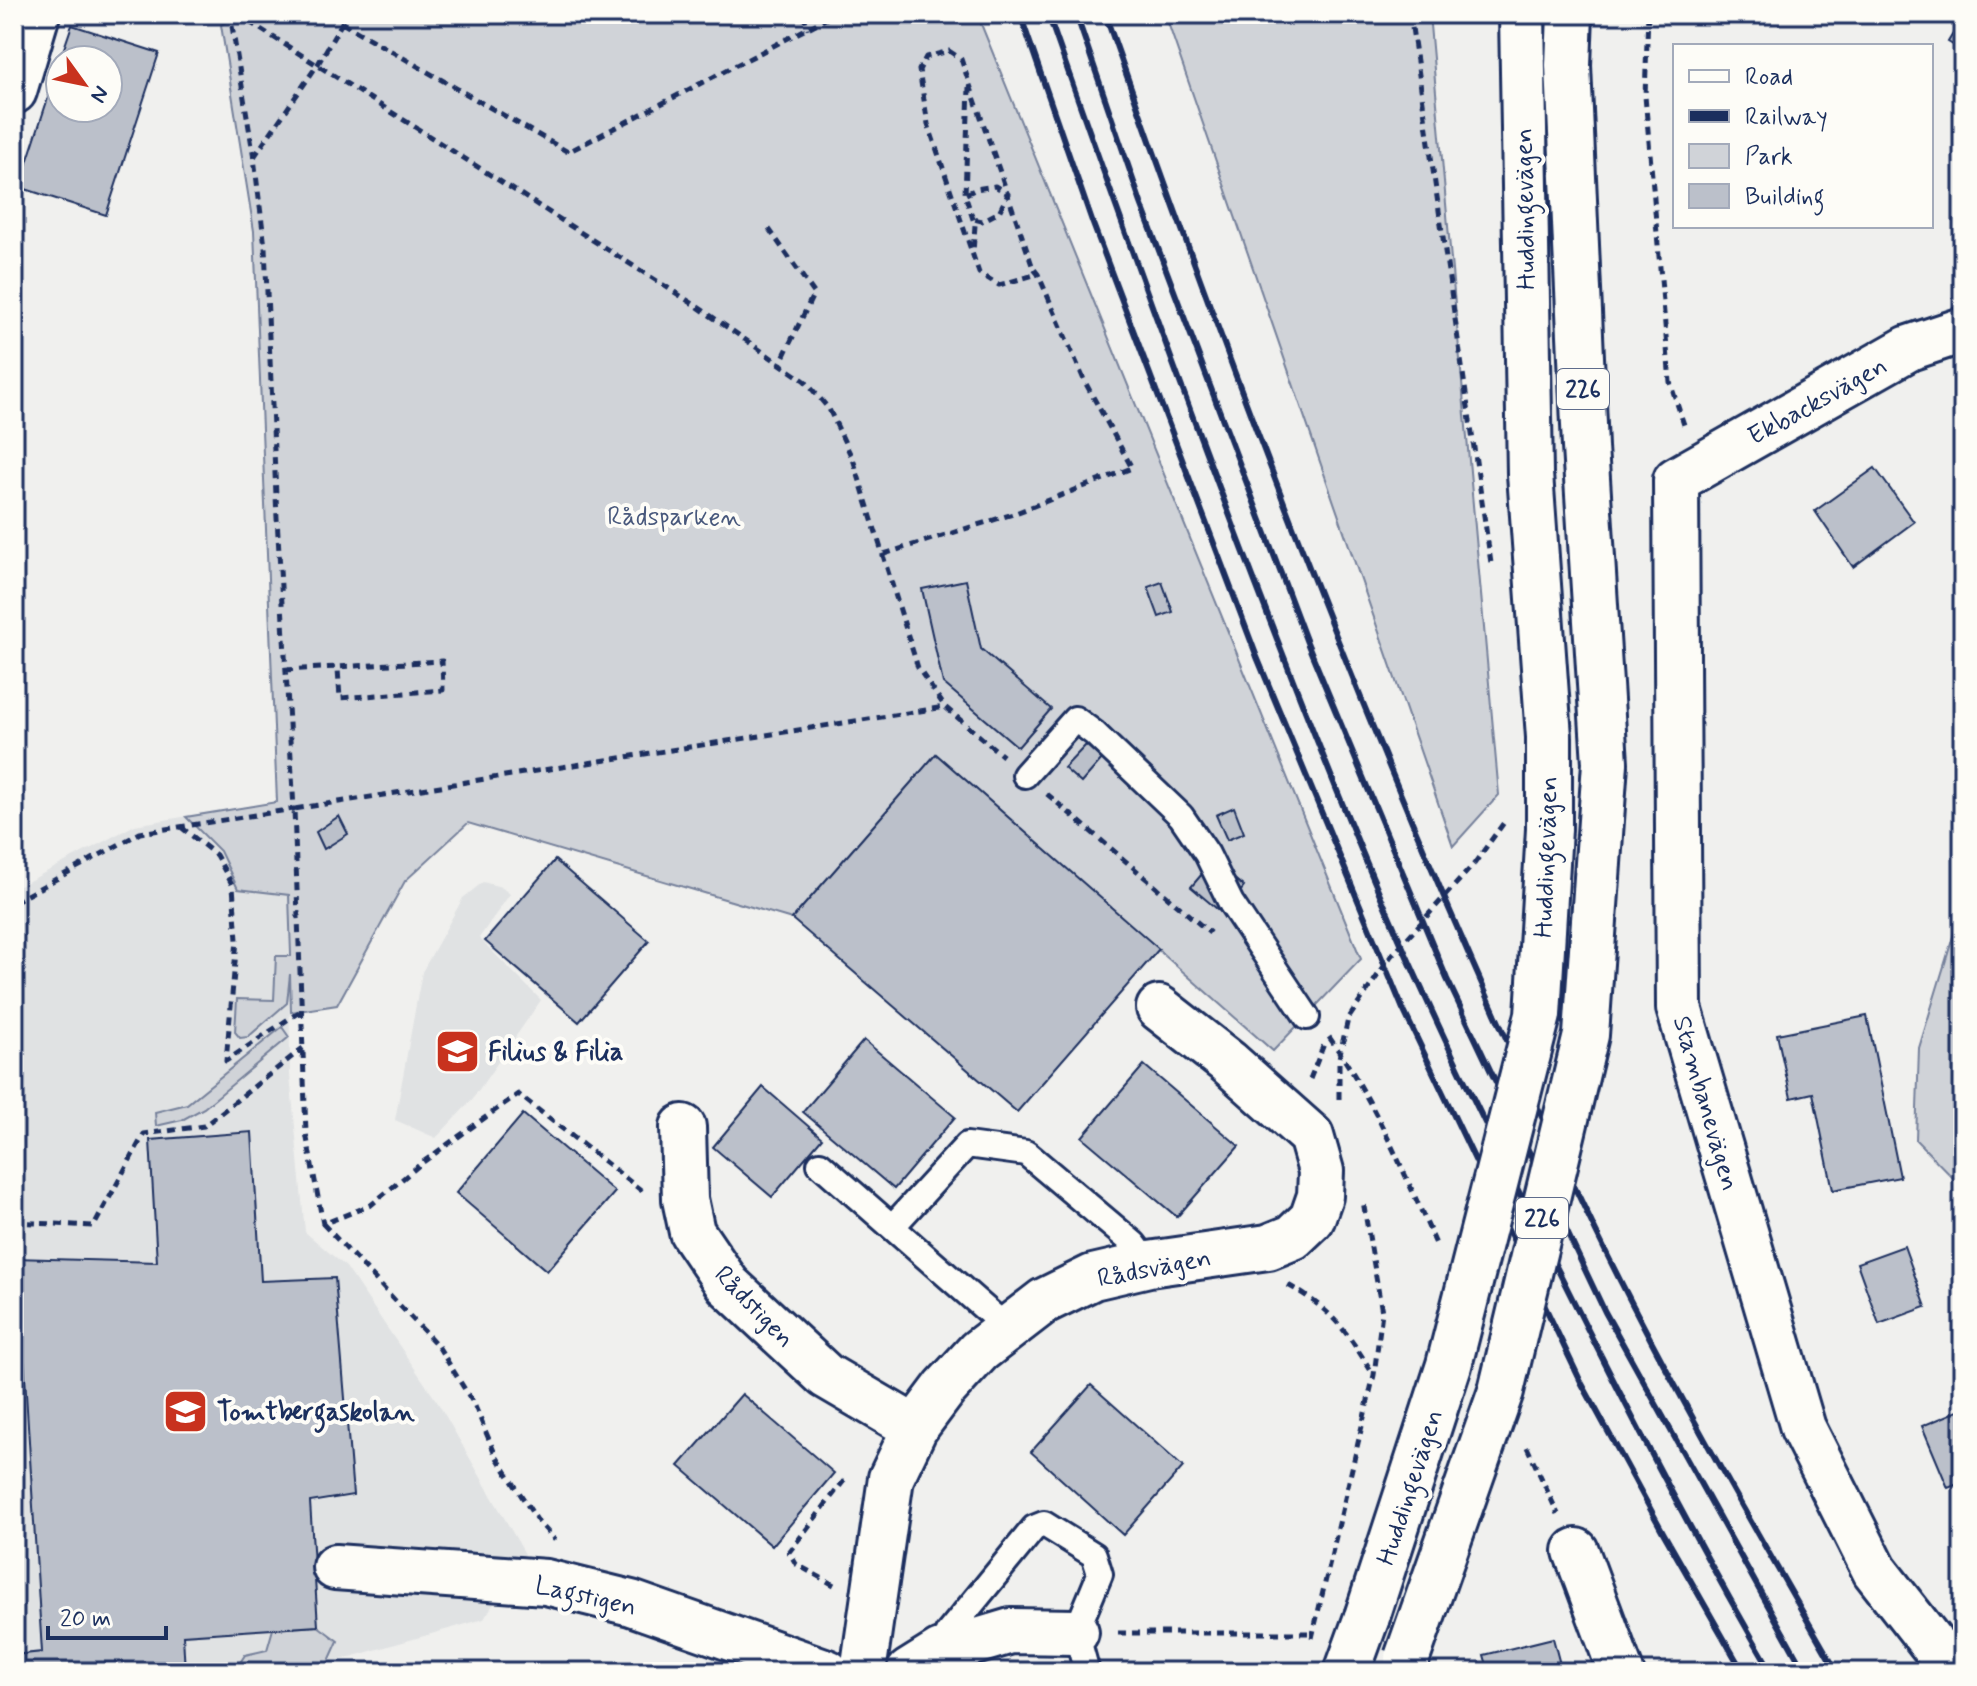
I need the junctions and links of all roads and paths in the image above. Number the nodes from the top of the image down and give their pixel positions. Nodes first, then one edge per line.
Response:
1 (37, 14) edge
2 (230, 14) edge
3 (237, 14) edge
4 (347, 14) edge
5 (804, 14) edge
6 (835, 14) edge
7 (1410, 14) edge
8 (1522, 14) edge
9 (1570, 14) edge
10 (1648, 14) edge
11 (342, 23) junction
12 (807, 29) junction
13 (318, 64) junction
14 (969, 82) junction
15 (14, 91) edge
16 (254, 158) junction
17 (1008, 194) junction
18 (965, 195) junction
19 (973, 219) junction
20 (769, 229) dead end
21 (973, 253) junction
22 (1038, 274) junction
23 (1963, 330) edge
24 (780, 364) junction
25 (1676, 480) junction
26 (884, 554) junction
27 (1491, 565) dead end
28 (338, 669) junction
29 (285, 670) junction
30 (945, 707) junction
31 (1025, 775) junction
32 (294, 809) junction
33 (1510, 814) dead end
34 (180, 827) junction
35 (14, 902) edge
36 (1213, 936) dead end
37 (1159, 1008) dead end
38 (303, 1010) junction
39 (1307, 1017) joint
40 (304, 1047) junction
41 (1342, 1114) dead end
42 (683, 1127) dead end
43 (820, 1164) dead end
44 (647, 1195) dead end
45 (1363, 1200) dead end
46 (14, 1222) edge
47 (323, 1224) junction
48 (892, 1227) junction
49 (1438, 1250) dead end
50 (1149, 1264) junction
51 (1279, 1282) dead end
52 (1007, 1328) junction
53 (1374, 1375) junction
54 (915, 1428) junction
55 (1521, 1436) dead end
56 (857, 1482) dead end
57 (564, 1547) dead end
58 (1576, 1551) joint
59 (335, 1567) dead end
60 (837, 1587) dead end
61 (1313, 1633) junction
62 (1311, 1648) dead end
63 (1081, 1652) edge
64 (925, 1662) edge
65 (1404, 1665) edge
66 (827, 1672) edge
67 (863, 1672) edge
68 (1347, 1672) edge
69 (1621, 1672) edge
70 (1954, 1672) edge

1 - 15 street
2 - 16 path
3 - 13 path
4 - 11 path
5 - 12 path
6 - 12 path
7 - 27 path
8 - 68 street, Huddingevägen / 226, bridge
9 - 65 street, Huddingevägen / 226, bridge
10 - 25 path
11 - 12 path
11 - 13 path
13 - 16 path
13 - 24 path
14 - 17 path
14 - 18 path
14 - 21 path
16 - 29 path
17 - 18 path
17 - 19 path
17 - 22 path
18 - 19 path
19 - 21 path
20 - 24 path
21 - 22 path
22 - 26 path
23 - 25 street, Ekbacksvägen
24 - 26 path
25 - 70 street, Stambanevägen
26 - 30 path
28 - 28 path
28 - 29 path
29 - 32 path
30 - 31 path
30 - 32 path
31 - 36 path
31 - 39 lane
32 - 34 path
32 - 38 path
33 - 41 path, bridge
34 - 35 path
34 - 38 path
37 - 50 street, Rådsvägen
38 - 40 path
39 - 49 path
40 - 46 path
40 - 47 path
42 - 54 street, Rådstigen
43 - 48 lane
44 - 47 path
45 - 53 path
47 - 57 path
48 - 50 lane
48 - 52 lane
50 - 52 street, Rådsvägen
51 - 53 path
52 - 54 street, Rådsvägen
53 - 61 path
54 - 67 street, Rådsvägen
55 - 58 path
56 - 60 path
58 - 69 street
59 - 66 street, Lagstigen
61 - 62 path
61 - 63 path
63 - 64 street
63 - 64 lane

